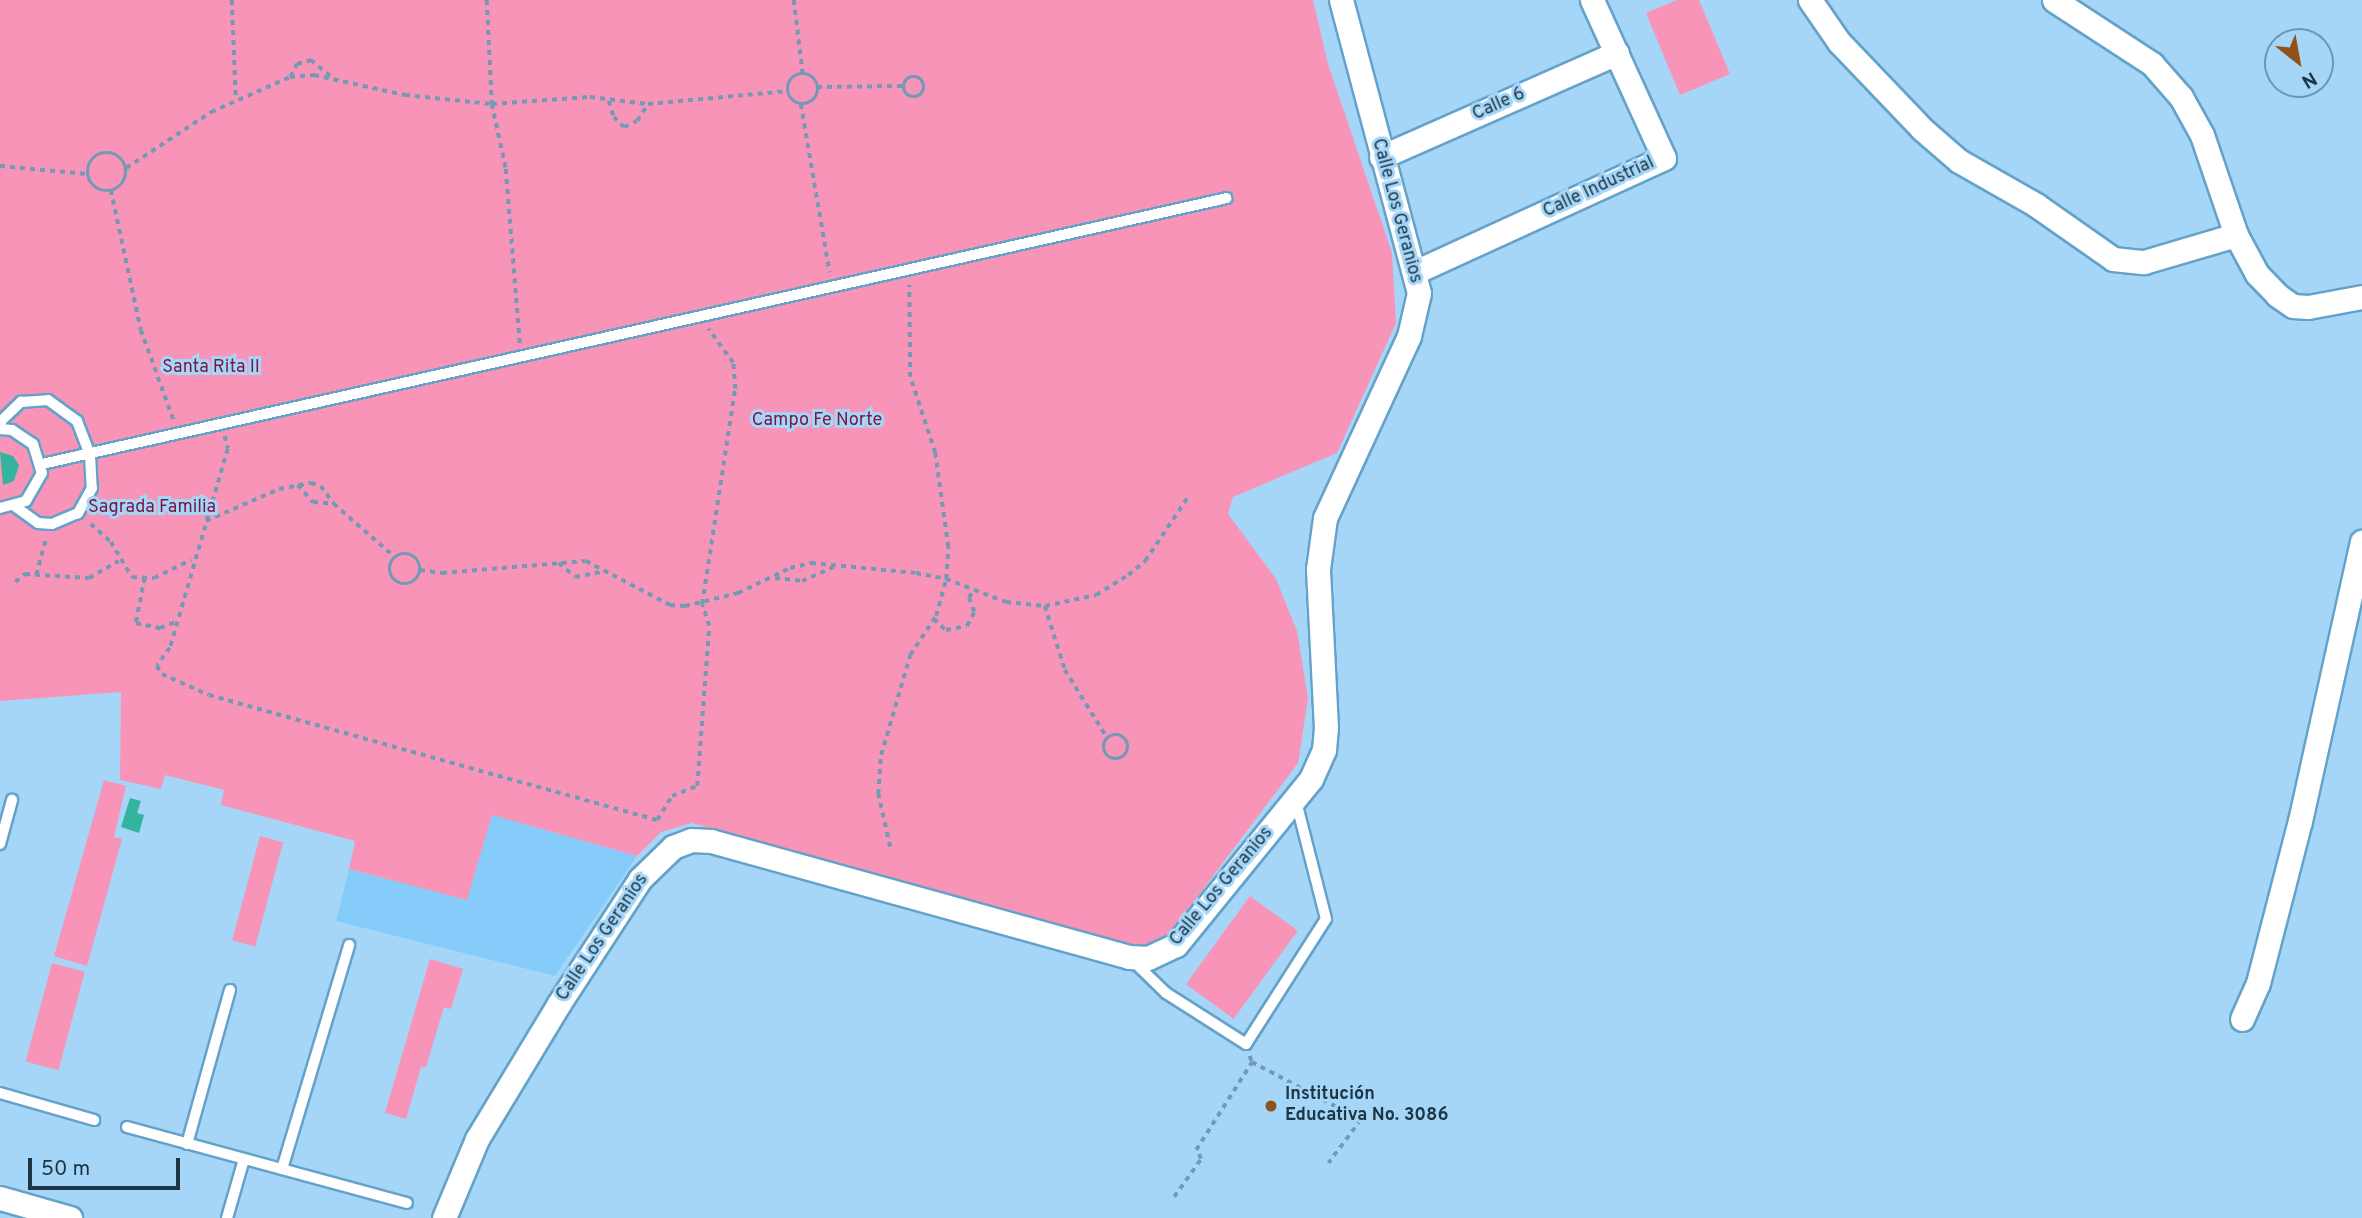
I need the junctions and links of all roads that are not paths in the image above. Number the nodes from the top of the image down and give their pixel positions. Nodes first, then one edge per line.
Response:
1 (1340, 0) edge
2 (1592, 0) edge
3 (1810, 0) edge
4 (2054, 0) edge
5 (1617, 53) junction
6 (1381, 157) junction
7 (1227, 198) dead end
8 (2236, 235) junction
9 (1415, 272) junction
10 (2362, 297) edge
11 (0, 429) edge
12 (90, 455) junction
13 (42, 464) junction
14 (15, 506) junction
15 (0, 508) edge
16 (2362, 542) edge
17 (1296, 799) junction
18 (12, 800) dead end
19 (0, 844) edge
20 (349, 945) dead end
21 (1129, 957) junction
22 (230, 990) dead end
23 (2242, 1019) dead end
24 (0, 1093) edge
25 (94, 1120) dead end
26 (127, 1127) dead end
27 (187, 1144) junction
28 (244, 1159) junction
29 (282, 1169) junction
30 (0, 1198) edge
31 (407, 1203) dead end
32 (70, 1218) edge
33 (226, 1218) edge
34 (444, 1218) edge

1 - 6 street, Calle Los Geranios
2 - 5 street, Calle Industrial
3 - 8 street
4 - 8 street
5 - 6 street, Calle 6
5 - 9 street, Calle Industrial
6 - 9 street, Calle Los Geranios
7 - 12 lane
8 - 10 street
9 - 17 street, Calle Los Geranios
11 - 12 lane
11 - 13 lane
12 - 13 lane
12 - 14 lane
13 - 14 lane
14 - 15 lane
16 - 23 street
17 - 21 street, Calle Los Geranios
17 - 21 lane
18 - 19 lane
20 - 29 lane
21 - 34 street, Calle Los Geranios
22 - 27 lane
24 - 25 lane
26 - 27 lane
27 - 28 lane
28 - 29 lane
28 - 33 lane
29 - 31 lane
30 - 32 street

